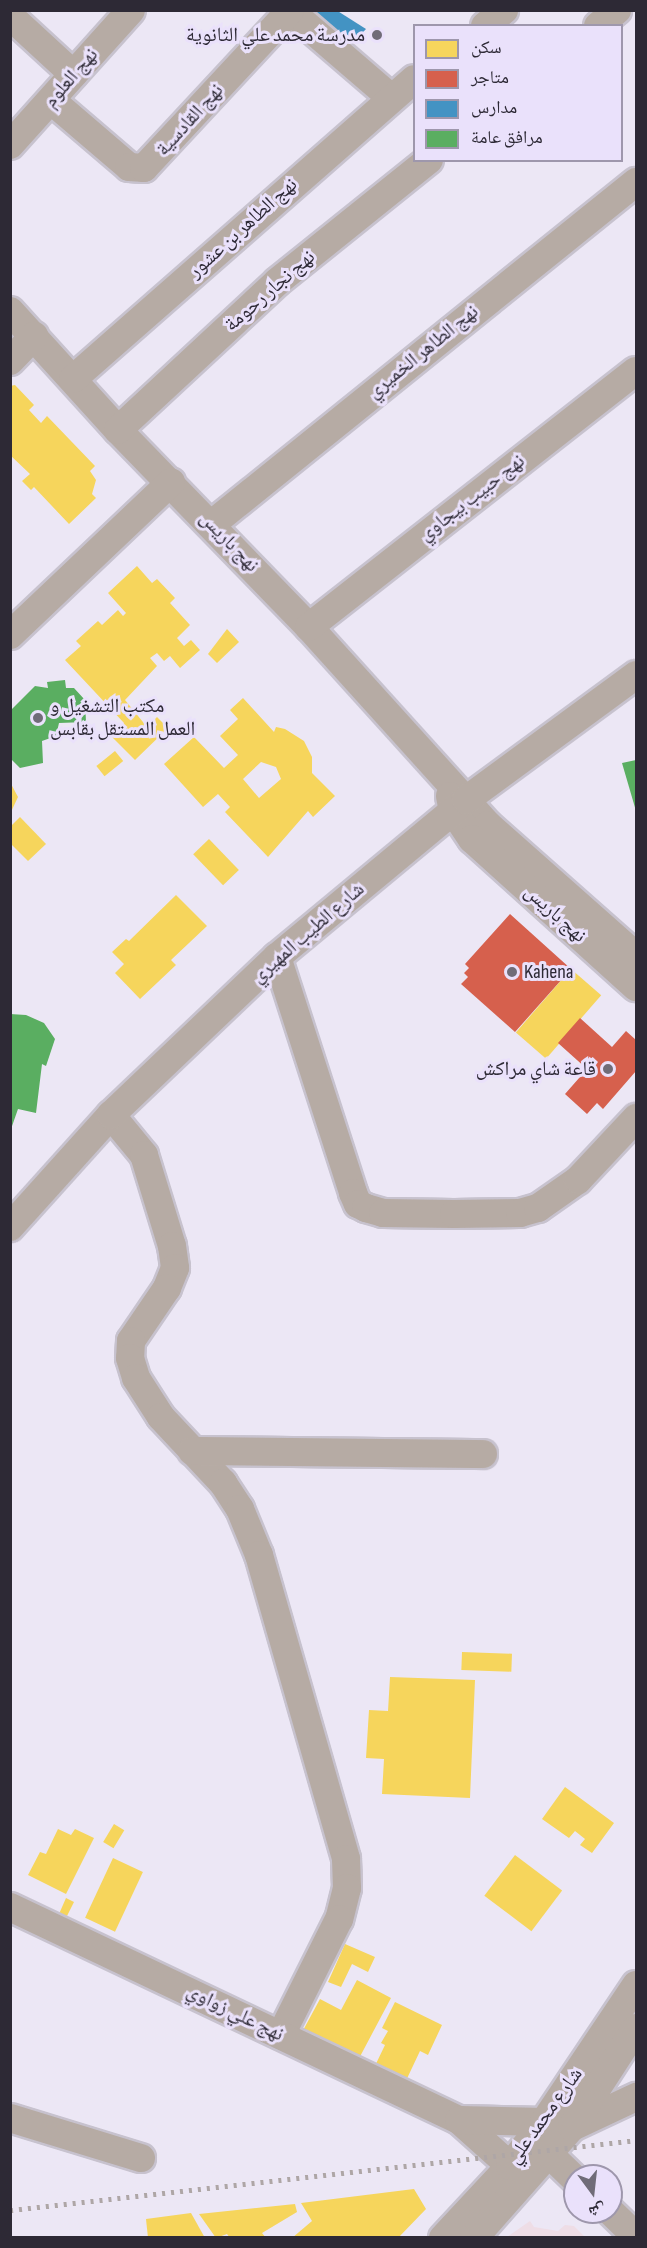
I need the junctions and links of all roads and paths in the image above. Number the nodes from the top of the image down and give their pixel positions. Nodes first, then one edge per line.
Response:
1 (131, 10) edge
2 (504, 10) edge
3 (617, 10) edge
4 (290, 11) edge
5 (10, 16) edge
6 (487, 24) edge
7 (600, 24) edge
8 (73, 74) junction
9 (413, 80) edge
10 (390, 98) junction
11 (52, 101) junction
12 (10, 145) edge
13 (427, 162) edge
14 (636, 182) edge
15 (10, 310) edge
16 (34, 336) junction
17 (10, 361) edge
18 (636, 371) edge
19 (73, 379) junction
20 (118, 430) junction
21 (171, 482) junction
22 (212, 524) junction
23 (309, 627) junction
24 (10, 635) edge
25 (636, 675) edge
26 (459, 805) junction
27 (636, 956) edge
28 (278, 957) junction
29 (636, 987) edge
30 (111, 1115) junction
31 (636, 1118) edge
32 (10, 1227) edge
33 (192, 1451) junction
34 (483, 1454) dead end
35 (10, 1907) edge
36 (636, 1986) edge
37 (635, 2032) edge
38 (281, 2035) junction
39 (636, 2097) edge
40 (10, 2118) edge
41 (459, 2120) junction
42 (544, 2122) junction
43 (572, 2127) junction
44 (549, 2154) junction
45 (141, 2158) dead end
46 (510, 2166) junction
47 (563, 2167) edge
48 (623, 2224) edge
49 (636, 2236) edge
50 (443, 2238) edge
51 (474, 2238) edge

1 - 8 street, نهج العلوم
2 - 6 street
3 - 7 street
4 - 10 street
4 - 11 street, نهج القادسية
5 - 8 street
8 - 11 street, نهج العلوم
9 - 10 street, نهج الطاهر بن عشور
10 - 19 street, نهج الطاهر بن عشور
11 - 12 street, نهج العلوم
13 - 20 street, نهج نجار رحومة
14 - 22 street, نهج الطاهر الخميري
15 - 16 street, نهج باريس
16 - 17 street
16 - 19 street, نهج باريس
18 - 23 street, نهج حبيب بيجاوي
19 - 20 street, نهج باريس
20 - 21 street, نهج باريس
21 - 22 street, نهج باريس
21 - 24 street
22 - 23 street, نهج باريس
23 - 26 street, نهج باريس
25 - 26 street, شارع الطيب المهيري
26 - 27 street, نهج باريس
26 - 28 street, شارع الطيب المهيري
26 - 29 street, نهج باريس
28 - 30 street, شارع الطيب المهيري
28 - 31 street
30 - 32 street, شارع الطيب المهيري
30 - 33 street
33 - 34 street
33 - 38 street
35 - 38 street, نهج علي زواوي
36 - 42 street, شارع محمد علي
37 - 43 street, شارع محمد علي
38 - 41 street, نهج علي زواوي
39 - 43 street
40 - 45 street
41 - 42 street, نهج علي زواوي
41 - 46 street, نهج علي زواوي
42 - 43 street, نهج علي زواوي
42 - 46 street, شارع محمد علي
43 - 44 street, شارع محمد علي
44 - 47 street
44 - 51 street, شارع محمد علي
46 - 50 street, شارع محمد علي
48 - 49 street

